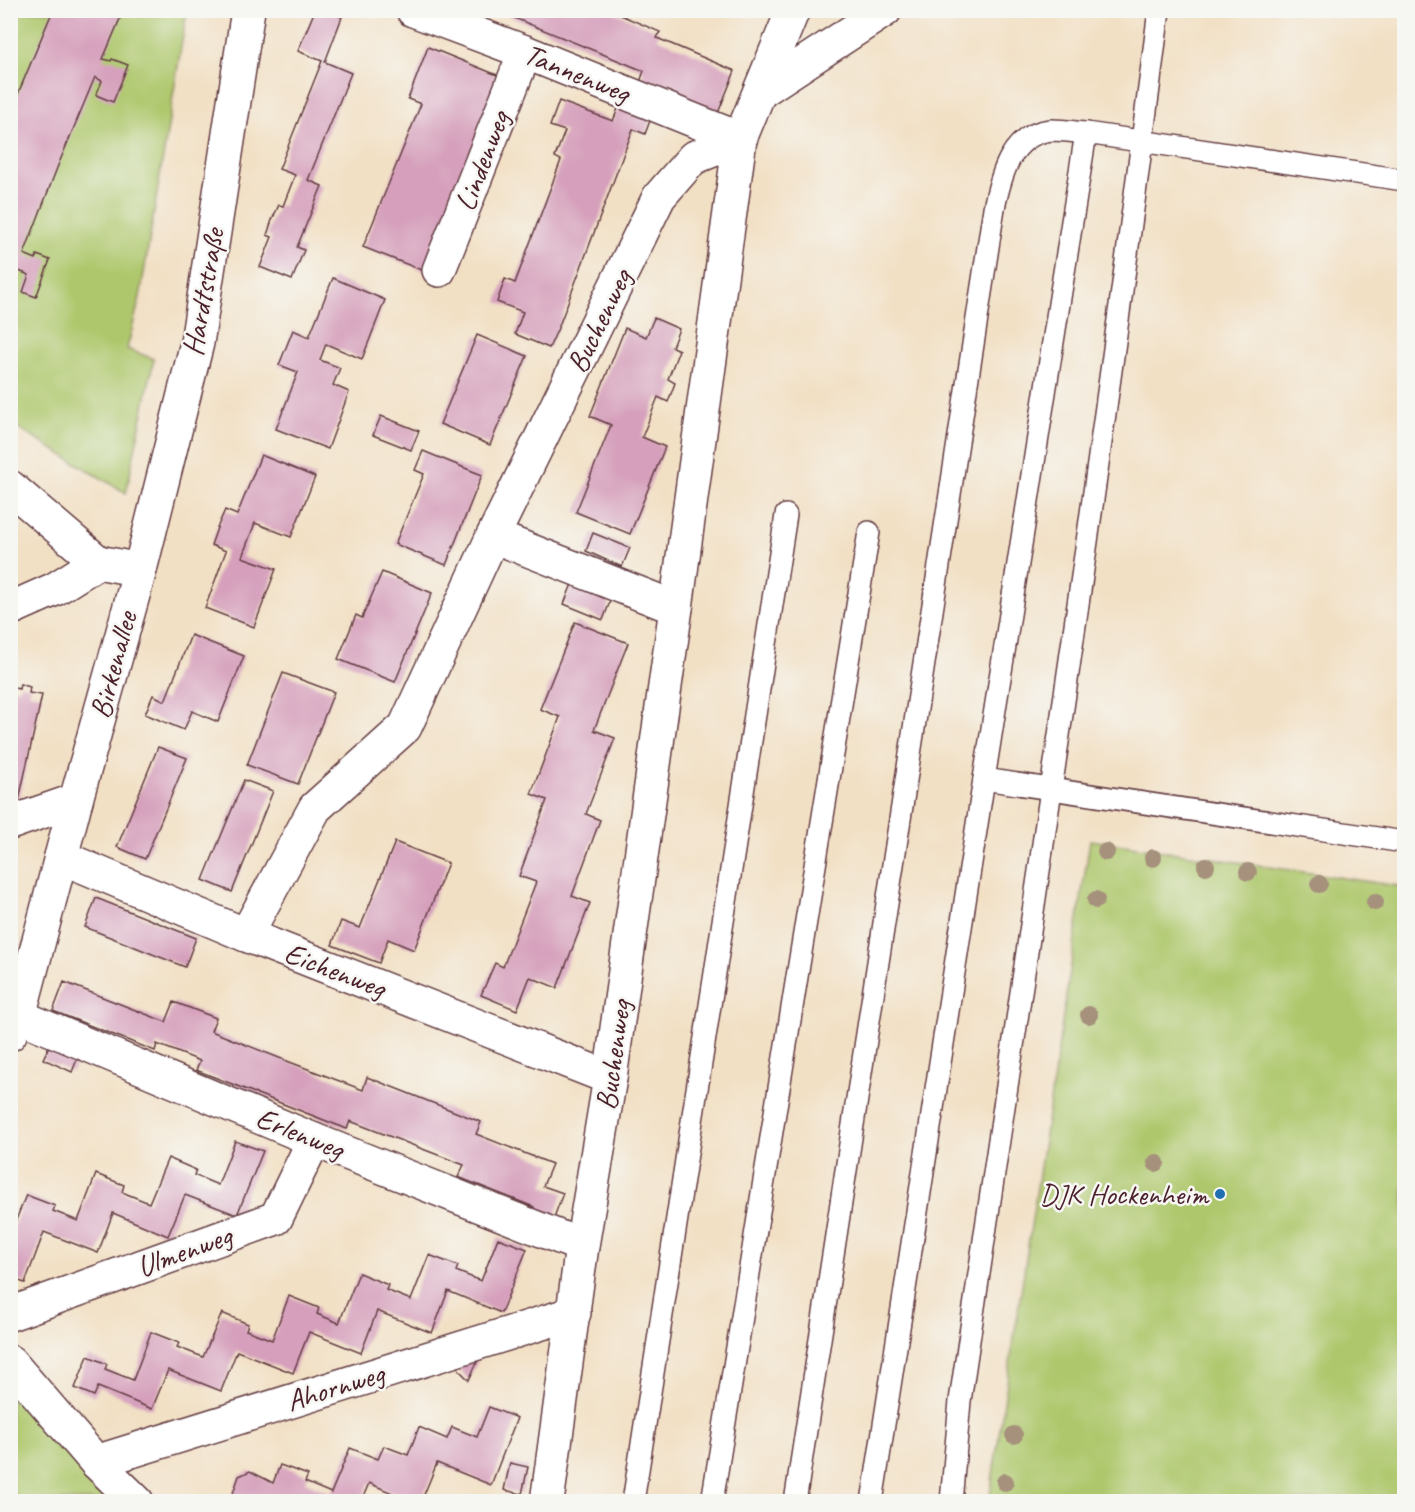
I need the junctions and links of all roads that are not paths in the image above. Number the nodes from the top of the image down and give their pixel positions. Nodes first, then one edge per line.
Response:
1 (248, 10) edge
2 (413, 10) edge
3 (794, 10) edge
4 (885, 10) edge
5 (1159, 10) edge
6 (525, 52) junction
7 (760, 92) junction
8 (1086, 133) junction
9 (740, 139) junction
10 (1142, 142) junction
11 (1404, 180) edge
12 (439, 270) dead end
13 (10, 487) edge
14 (786, 515) dead end
15 (869, 532) dead end
16 (493, 536) junction
17 (98, 562) junction
18 (140, 570) junction
19 (676, 608) junction
20 (10, 609) edge
21 (984, 779) junction
22 (1051, 789) junction
23 (76, 800) junction
24 (10, 823) edge
25 (1404, 842) edge
26 (62, 857) junction
27 (246, 935) junction
28 (15, 1025) edge
29 (610, 1078) junction
30 (314, 1140) junction
31 (582, 1245) junction
32 (574, 1313) junction
33 (10, 1314) edge
34 (10, 1362) edge
35 (96, 1462) junction
36 (541, 1500) edge
37 (137, 1502) edge
38 (633, 1502) edge
39 (712, 1502) edge
40 (795, 1502) edge
41 (872, 1502) edge
42 (951, 1502) edge

1 - 18 street, Hardtstraße
2 - 6 street, Tannenweg
3 - 7 street, Buchenweg
4 - 7 street
5 - 10 lane
6 - 9 street, Tannenweg
6 - 12 street, Lindenweg
7 - 9 street, Buchenweg
8 - 10 lane
8 - 21 lane
8 - 40 lane
9 - 16 street, Buchenweg
9 - 19 street, Buchenweg
10 - 11 lane
10 - 22 lane
13 - 17 street, Birkenallee
14 - 38 lane
15 - 39 lane
16 - 19 street
16 - 27 street, Buchenweg
17 - 18 street, Birkenallee
17 - 20 street
18 - 23 street, Birkenallee
19 - 29 street, Buchenweg
21 - 22 lane
21 - 41 lane
22 - 25 lane
22 - 42 lane
23 - 24 street
23 - 26 street, Birkenallee
26 - 27 street, Eichenweg
26 - 28 street, Birkenallee
27 - 29 street, Eichenweg
28 - 30 street, Erlenweg
29 - 31 street, Buchenweg
30 - 31 street, Erlenweg
30 - 33 street, Ulmenweg
31 - 32 street, Buchenweg
32 - 35 street, Ahornweg
32 - 36 street, Buchenweg
34 - 35 street
35 - 37 street

